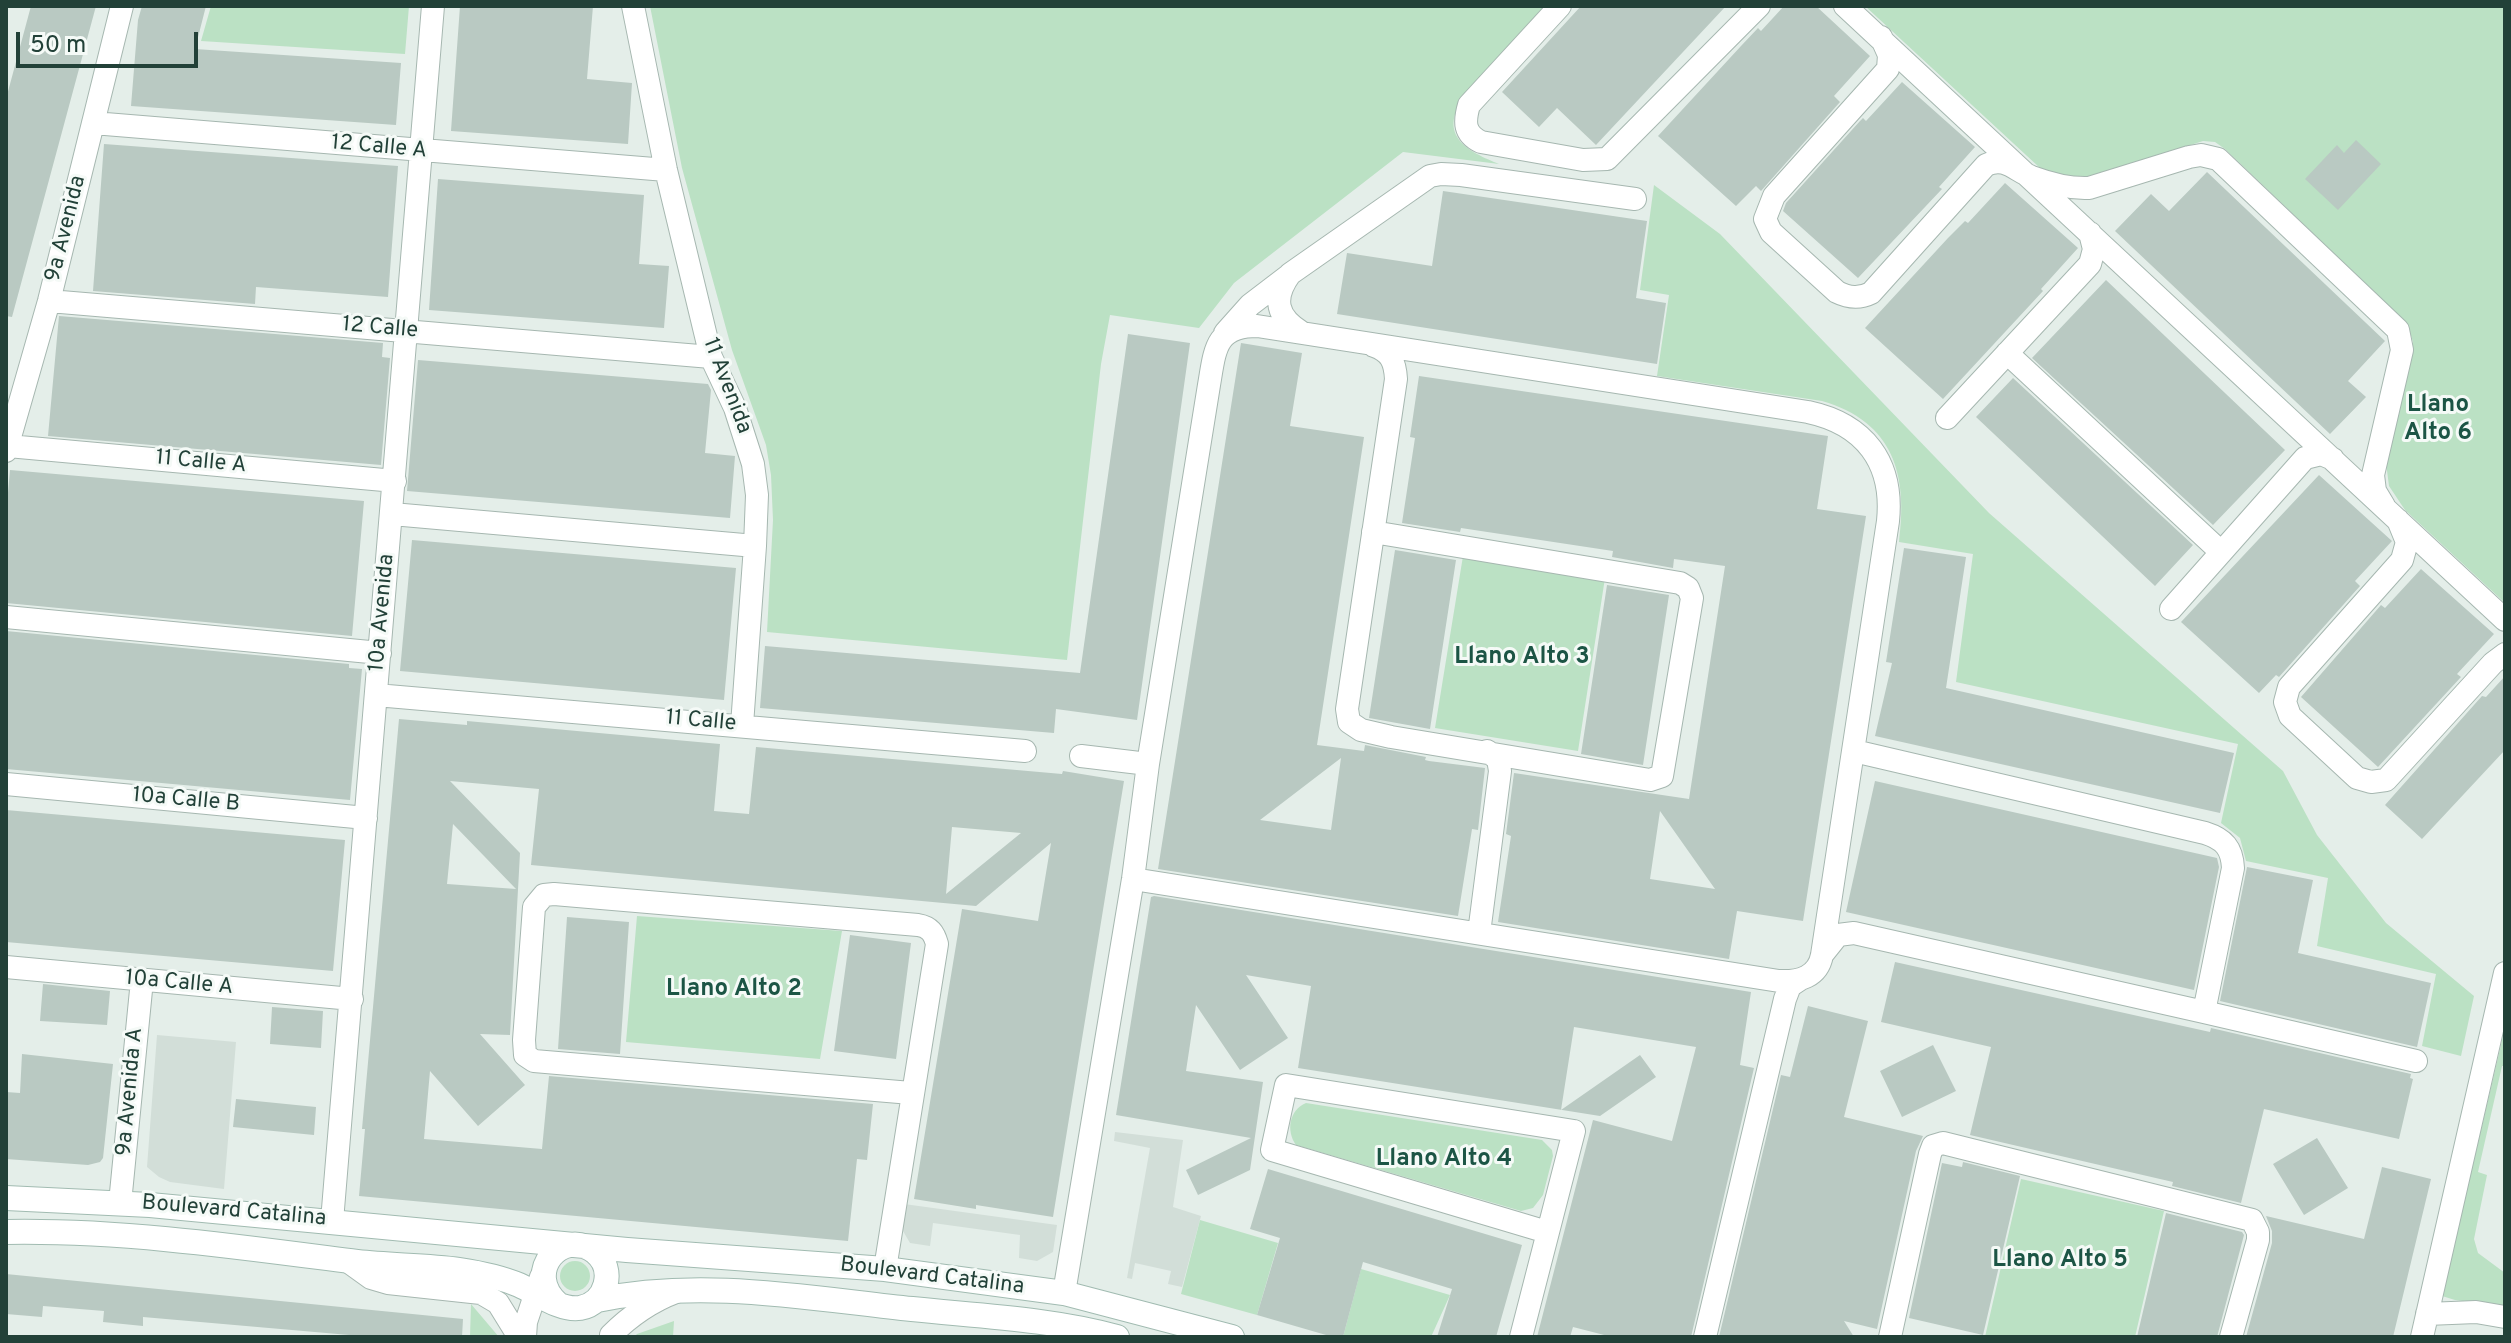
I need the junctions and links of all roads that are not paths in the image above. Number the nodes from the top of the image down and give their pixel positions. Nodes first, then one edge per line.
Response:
1 (122, 6) edge
2 (433, 6) edge
3 (633, 6) edge
4 (1560, 6) edge
5 (1759, 6) edge
6 (1845, 6) edge
7 (1881, 37) junction
8 (93, 123) junction
9 (421, 151) junction
10 (666, 170) junction
11 (2027, 176) junction
12 (1635, 199) dead end
13 (2090, 233) junction
14 (1290, 274) junction
15 (49, 301) junction
16 (406, 331) junction
17 (1302, 333) junction
18 (1222, 337) junction
19 (1366, 343) junction
20 (2007, 353) junction
21 (711, 357) junction
22 (1947, 418) dead end
23 (7, 448) edge
24 (2333, 459) junction
25 (395, 481) junction
26 (2391, 513) junction
27 (392, 514) junction
28 (1373, 532) junction
29 (755, 546) junction
30 (2221, 552) junction
31 (2171, 609) dead end
32 (6, 617) edge
33 (2505, 620) edge
34 (380, 653) junction
35 (2505, 654) edge
36 (376, 695) junction
37 (742, 725) junction
38 (1025, 751) dead end
39 (1487, 751) junction
40 (1854, 751) junction
41 (1081, 756) dead end
42 (1148, 764) junction
43 (6, 784) edge
44 (366, 818) junction
45 (1133, 879) junction
46 (1479, 933) junction
47 (1822, 955) junction
48 (6, 967) edge
49 (2505, 973) edge
50 (142, 980) junction
51 (1799, 980) junction
52 (352, 999) junction
53 (2204, 1012) junction
54 (2416, 1061) dead end
55 (911, 1093) junction
56 (6, 1198) edge
57 (120, 1203) junction
58 (332, 1221) junction
59 (6, 1232) edge
60 (1547, 1232) junction
61 (576, 1245) junction
62 (346, 1260) junction
63 (885, 1269) junction
64 (684, 1289) junction
65 (1064, 1293) junction
66 (547, 1298) junction
67 (597, 1300) junction
68 (899, 1308) junction
69 (2427, 1314) junction
70 (2505, 1317) edge
71 (611, 1336) edge
72 (522, 1337) edge
73 (1117, 1337) edge
74 (1232, 1337) edge
75 (1521, 1337) edge
76 (1705, 1337) edge
77 (1890, 1337) edge
78 (2231, 1337) edge
79 (2422, 1337) edge

1 - 8 street, 9a Avenida
2 - 9 street, 10a Avenida
3 - 10 street, 11 Avenida
4 - 5 street
6 - 7 street
7 - 11 street
7 - 11 street
8 - 9 street, 12 Calle A
8 - 15 street, 9a Avenida
9 - 10 street, 12 Calle A
9 - 16 street, 10a Avenida
10 - 21 street, 11 Avenida
11 - 13 street
11 - 26 street
12 - 14 street
13 - 20 street
13 - 24 street
14 - 17 street
14 - 18 street
15 - 16 street, 12 Calle
15 - 23 street, 9a Avenida
16 - 21 street, 12 Calle
16 - 25 street, 10a Avenida
17 - 18 street
17 - 19 street
18 - 42 street
19 - 28 street
19 - 40 street
20 - 22 street
20 - 30 street
21 - 29 street, 11 Avenida
23 - 25 street, 11 Calle A
24 - 26 street
24 - 30 street
25 - 27 street, 10a Avenida
26 - 33 street
26 - 35 street
27 - 29 street
27 - 34 street, 10a Avenida
28 - 39 street
28 - 39 street
29 - 37 street, 11 Avenida
30 - 31 street
32 - 34 street
34 - 36 street, 10a Avenida
36 - 37 street, 11 Calle
36 - 44 street, 10a Avenida
37 - 38 street, 11 Calle
39 - 46 street
40 - 47 street
40 - 53 street
41 - 42 street
42 - 45 street
43 - 44 street, 10a Calle B
44 - 52 street, 10a Avenida
45 - 46 street
45 - 65 street
46 - 51 street
47 - 51 street
47 - 53 street
48 - 50 street, 10a Calle A
49 - 69 street
50 - 52 street, 10a Calle A
50 - 57 street, 9a Avenida A
51 - 76 street
52 - 58 street, 10a Avenida
53 - 54 street
55 - 55 street
55 - 63 street
56 - 57 street, Boulevard Catalina
57 - 58 street, Boulevard Catalina
58 - 61 street, Boulevard Catalina
59 - 62 street, Boulevard Catalina
60 - 60 street
60 - 75 street
61 - 63 street, Boulevard Catalina
61 - 66 street
61 - 67 street
62 - 66 street, Boulevard Catalina
62 - 72 street
63 - 65 street, Boulevard Catalina
64 - 67 street, Boulevard Catalina
64 - 68 street, Boulevard Catalina
64 - 71 street
65 - 68 street
65 - 74 street, Boulevard Catalina
66 - 67 street
66 - 72 street
67 - 71 street
68 - 73 street, Boulevard Catalina
69 - 70 street
69 - 79 street
77 - 78 street

